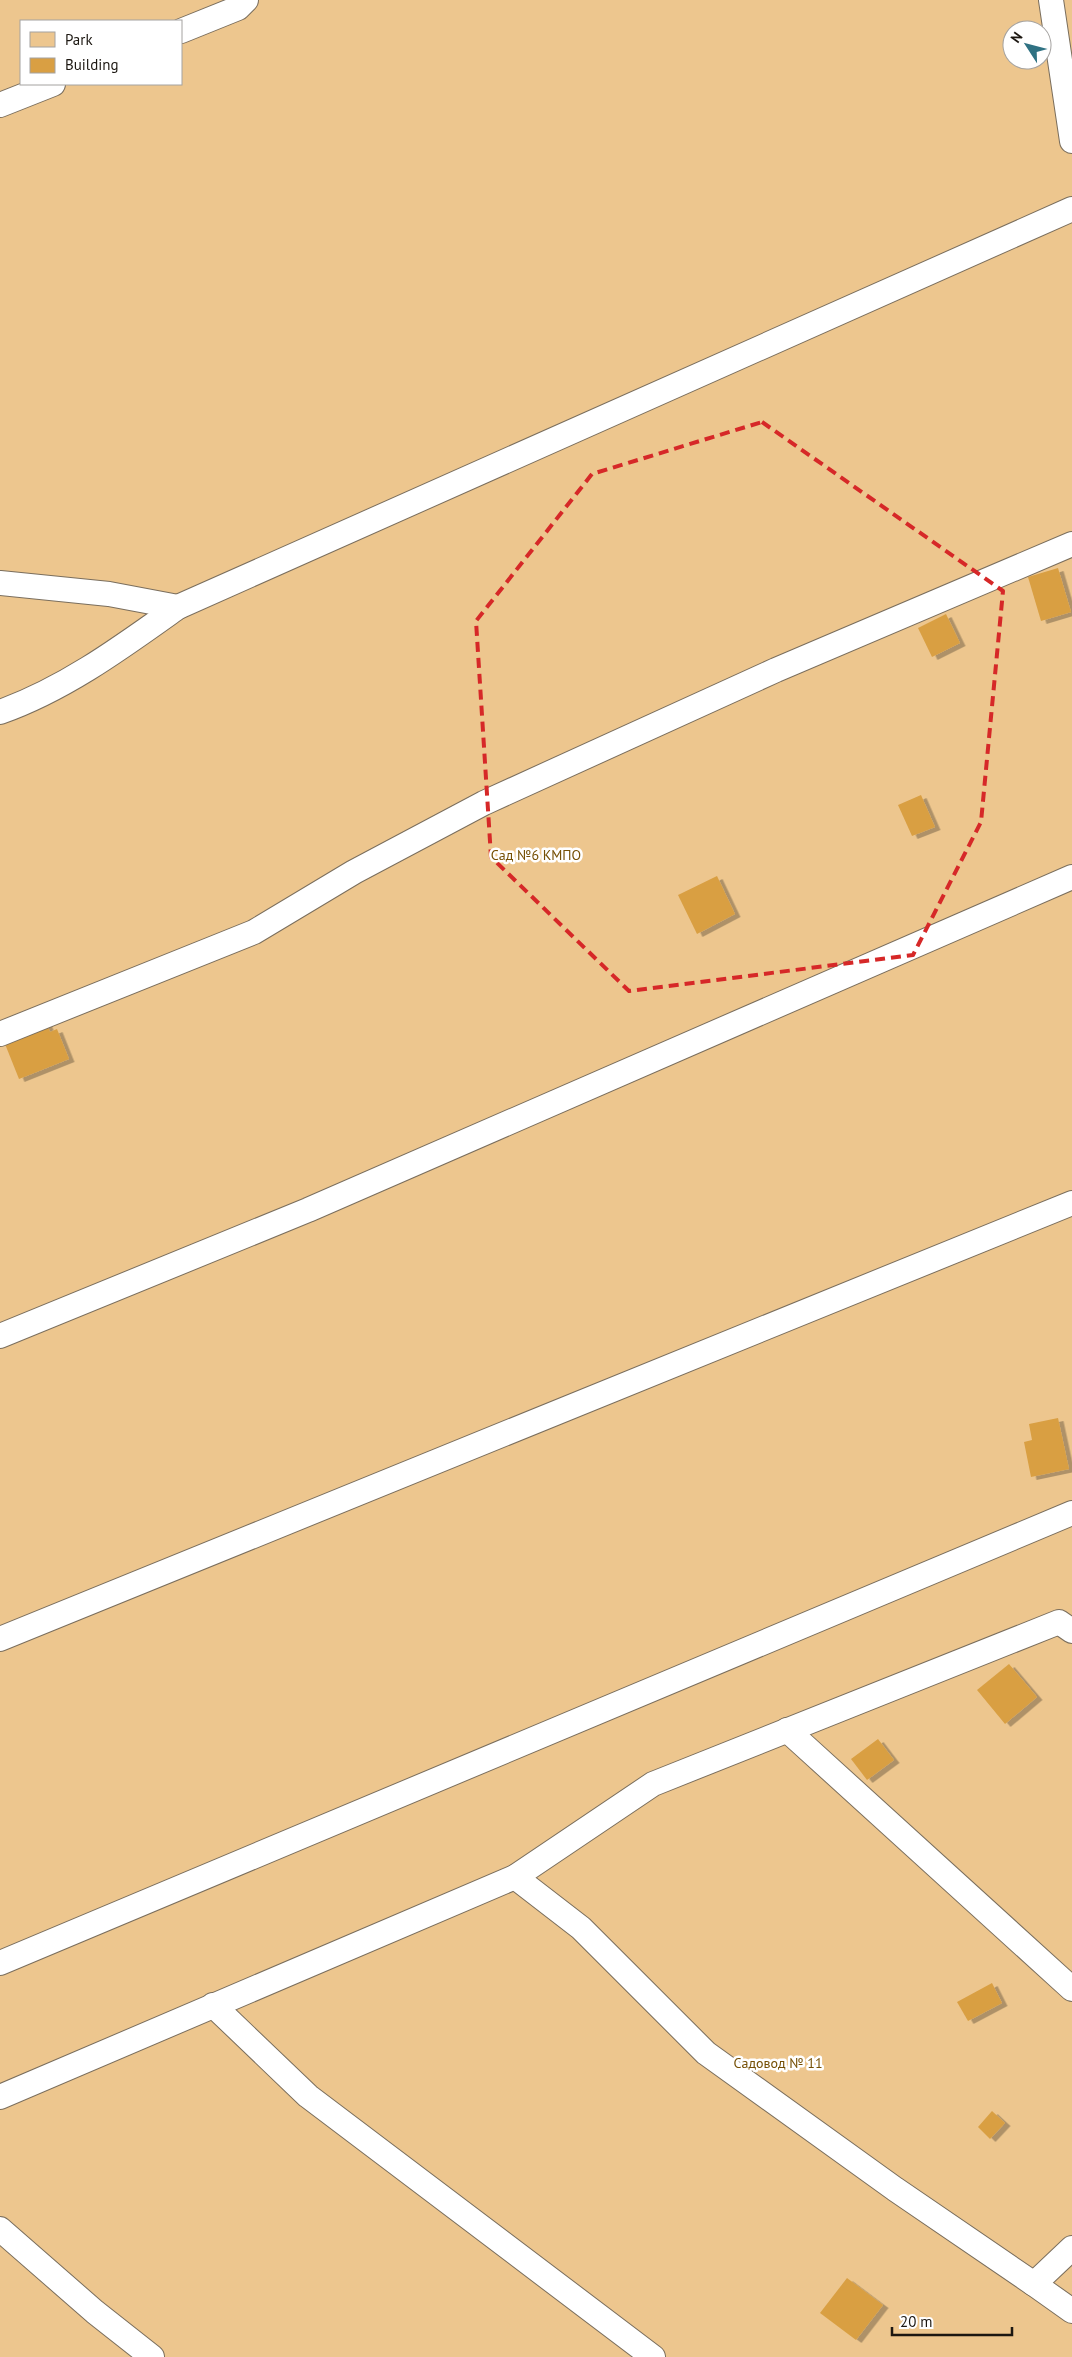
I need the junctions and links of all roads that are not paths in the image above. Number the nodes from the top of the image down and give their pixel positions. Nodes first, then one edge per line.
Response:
1 (246, 0) edge
2 (1051, 0) edge
3 (182, 32) edge
4 (51, 85) edge
5 (0, 106) edge
6 (1072, 141) edge
7 (1072, 209) edge
8 (1072, 544) edge
9 (0, 583) edge
10 (178, 607) junction
11 (0, 712) edge
12 (1072, 876) edge
13 (0, 1034) edge
14 (1072, 1203) edge
15 (0, 1336) edge
16 (1072, 1513) edge
17 (1068, 1623) edge
18 (0, 1639) edge
19 (787, 1730) junction
20 (515, 1877) junction
21 (0, 1963) edge
22 (1072, 1989) edge
23 (213, 2005) junction
24 (0, 2097) edge
25 (0, 2229) edge
26 (1072, 2248) edge
27 (1034, 2284) junction
28 (1072, 2311) edge
29 (152, 2357) edge
30 (653, 2357) edge

1 - 3 lane
2 - 6 lane
4 - 5 lane
7 - 10 lane
8 - 13 lane
9 - 10 lane
10 - 11 lane
12 - 15 lane
14 - 18 lane
16 - 21 lane
17 - 19 lane
19 - 20 lane
19 - 22 lane
20 - 23 lane
20 - 27 lane
23 - 24 lane
23 - 30 lane
25 - 29 lane
26 - 27 lane
27 - 28 lane

